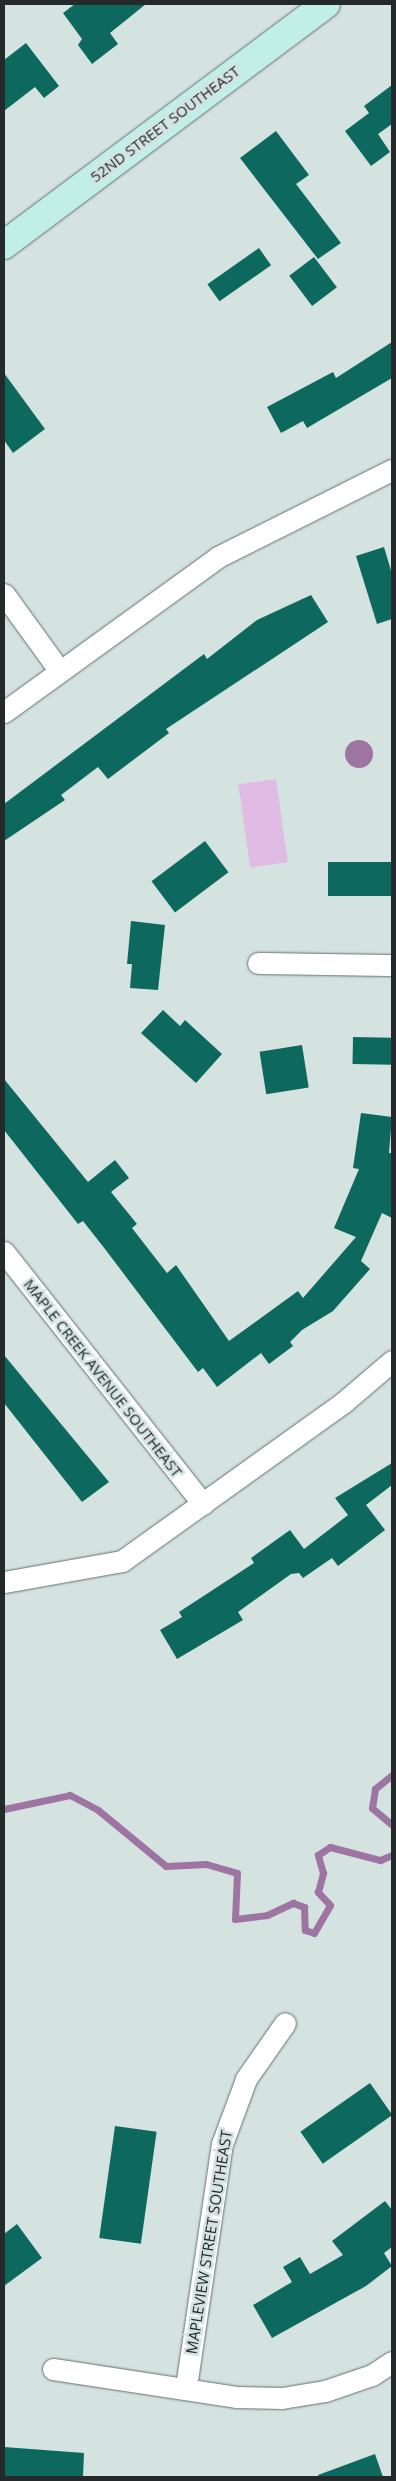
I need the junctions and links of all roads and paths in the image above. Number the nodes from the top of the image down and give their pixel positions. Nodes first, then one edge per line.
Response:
1 (326, 4) edge
2 (4, 245) edge
3 (392, 470) edge
4 (4, 594) edge
5 (59, 670) junction
6 (4, 712) edge
7 (258, 963) dead end
8 (392, 965) edge
9 (4, 1252) edge
10 (392, 1361) edge
11 (203, 1504) junction
12 (4, 1582) edge
13 (285, 2023) dead end
14 (392, 2362) edge
15 (53, 2369) dead end
16 (186, 2387) junction

1 - 2 main road, 52ND STREET SOUTHEAST
3 - 5 street
4 - 5 street
5 - 6 street
7 - 8 street
9 - 11 street, MAPLE CREEK AVENUE SOUTHEAST
10 - 11 street
11 - 12 street
13 - 16 street, MAPLEVIEW STREET SOUTHEAST
14 - 16 street
15 - 16 street

